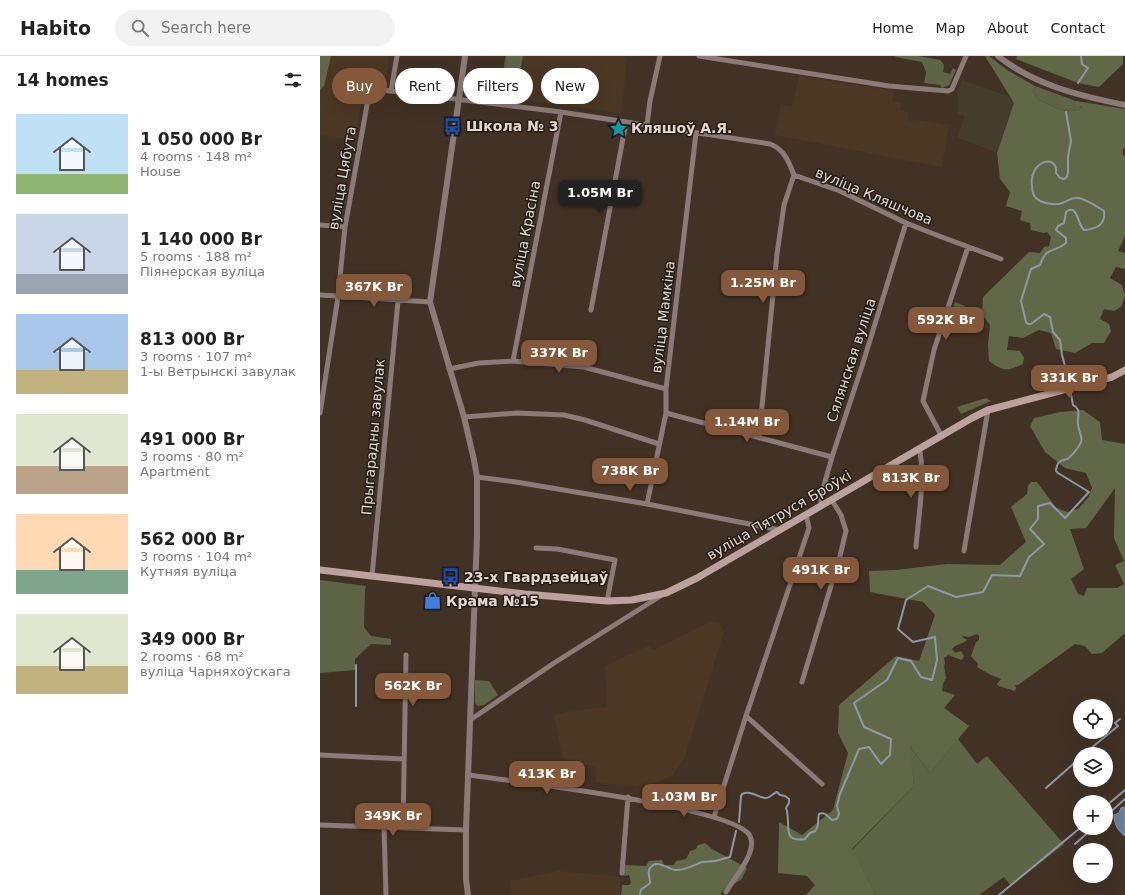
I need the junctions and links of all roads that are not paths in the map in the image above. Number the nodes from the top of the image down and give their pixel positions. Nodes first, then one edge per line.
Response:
1 (397, 56) edge
2 (465, 56) edge
3 (660, 56) edge
4 (699, 56) edge
5 (966, 56) edge
6 (998, 56) edge
7 (387, 91) edge
8 (391, 91) junction
9 (459, 100) junction
10 (367, 104) edge
11 (1125, 105) edge
12 (561, 112) junction
13 (626, 122) junction
14 (647, 125) junction
15 (696, 133) junction
16 (794, 175) junction
17 (906, 224) junction
18 (320, 225) edge
19 (345, 228) junction
20 (968, 247) junction
21 (1001, 259) dead end
22 (320, 295) edge
23 (338, 297) junction
24 (398, 301) junction
25 (430, 302) junction
26 (591, 310) dead end
27 (513, 361) junction
28 (449, 369) junction
29 (1125, 370) edge
30 (666, 389) junction
31 (988, 410) junction
32 (320, 413) edge
33 (666, 413) junction
34 (464, 417) junction
35 (942, 435) junction
36 (759, 437) junction
37 (660, 444) junction
38 (919, 448) junction
39 (832, 456) junction
40 (477, 477) junction
41 (832, 499) junction
42 (647, 504) junction
43 (821, 505) junction
44 (806, 514) junction
45 (780, 530) junction
46 (916, 547) dead end
47 (536, 548) dead end
48 (964, 551) dead end
49 (320, 570) edge
50 (372, 576) junction
51 (475, 588) junction
52 (666, 593) junction
53 (607, 601) junction
54 (406, 655) dead end
55 (802, 682) dead end
56 (746, 716) junction
57 (470, 720) junction
58 (320, 756) edge
59 (404, 759) junction
60 (469, 775) junction
61 (822, 784) dead end
62 (628, 797) junction
63 (714, 817) junction
64 (320, 825) edge
65 (384, 828) junction
66 (403, 828) junction
67 (466, 830) junction
68 (622, 873) dead end
69 (726, 892) dead end
70 (386, 895) edge
71 (468, 895) edge

1 - 8 street
2 - 9 street
3 - 14 street
4 - 5 street
6 - 11 street
7 - 8 street, вуліца Кляшчова
8 - 9 street, вуліца Кляшчова
9 - 12 street, вуліца Кляшчова
9 - 25 street
10 - 19 street, вуліца Цябута
12 - 13 street, вуліца Кляшчова
12 - 27 street, вуліца Красіна
13 - 14 street, вуліца Кляшчова
13 - 26 street
14 - 15 street, вуліца Кляшчова
15 - 16 street, вуліца Кляшчова
15 - 30 street, вуліца Мамкіна
16 - 17 street, вуліца Кляшчова
16 - 36 street
17 - 20 street, вуліца Кляшчова
17 - 39 street, Сялянская вуліца
18 - 19 street
19 - 23 street, вуліца Цябута
20 - 21 street, вуліца Кляшчова
20 - 35 street
22 - 23 street
23 - 24 street
23 - 32 street, вуліца Цябута
24 - 25 street
24 - 50 street, Прыгарадны завулак
25 - 28 street
27 - 28 street
27 - 30 street
28 - 34 street
29 - 31 main road, вуліца Пятруся Броўкі
30 - 33 street, вуліца Мамкіна
31 - 35 main road, вуліца Пятруся Броўкі
31 - 48 street
33 - 36 street
33 - 37 street, вуліца Мамкіна
34 - 37 street
34 - 40 street
35 - 38 main road, вуліца Пятруся Броўкі
36 - 39 street
37 - 42 street, вуліца Мамкіна
38 - 41 main road, вуліца Пятруся Броўкі
38 - 46 street
39 - 43 street, Сялянская вуліца
40 - 42 street
40 - 51 street
41 - 43 main road, вуліца Пятруся Броўкі
41 - 55 street
42 - 45 street
43 - 44 main road, вуліца Пятруся Броўкі
44 - 45 main road, вуліца Пятруся Броўкі
44 - 56 street
45 - 52 main road, вуліца Пятруся Броўкі
47 - 53 street
49 - 50 main road, вуліца Пятруся Броўкі
50 - 51 main road, вуліца Пятруся Броўкі
51 - 53 main road, вуліца Пятруся Броўкі
51 - 57 street
52 - 53 main road, вуліца Пятруся Броўкі
52 - 57 street, вуліца Пятруся Броўкі
54 - 59 street
56 - 61 street
56 - 63 street
57 - 60 street
58 - 59 street
59 - 66 street
60 - 62 street
60 - 67 street
62 - 63 street
62 - 68 street
63 - 69 street
64 - 65 street
65 - 66 street
65 - 70 street
66 - 67 street
67 - 71 street

